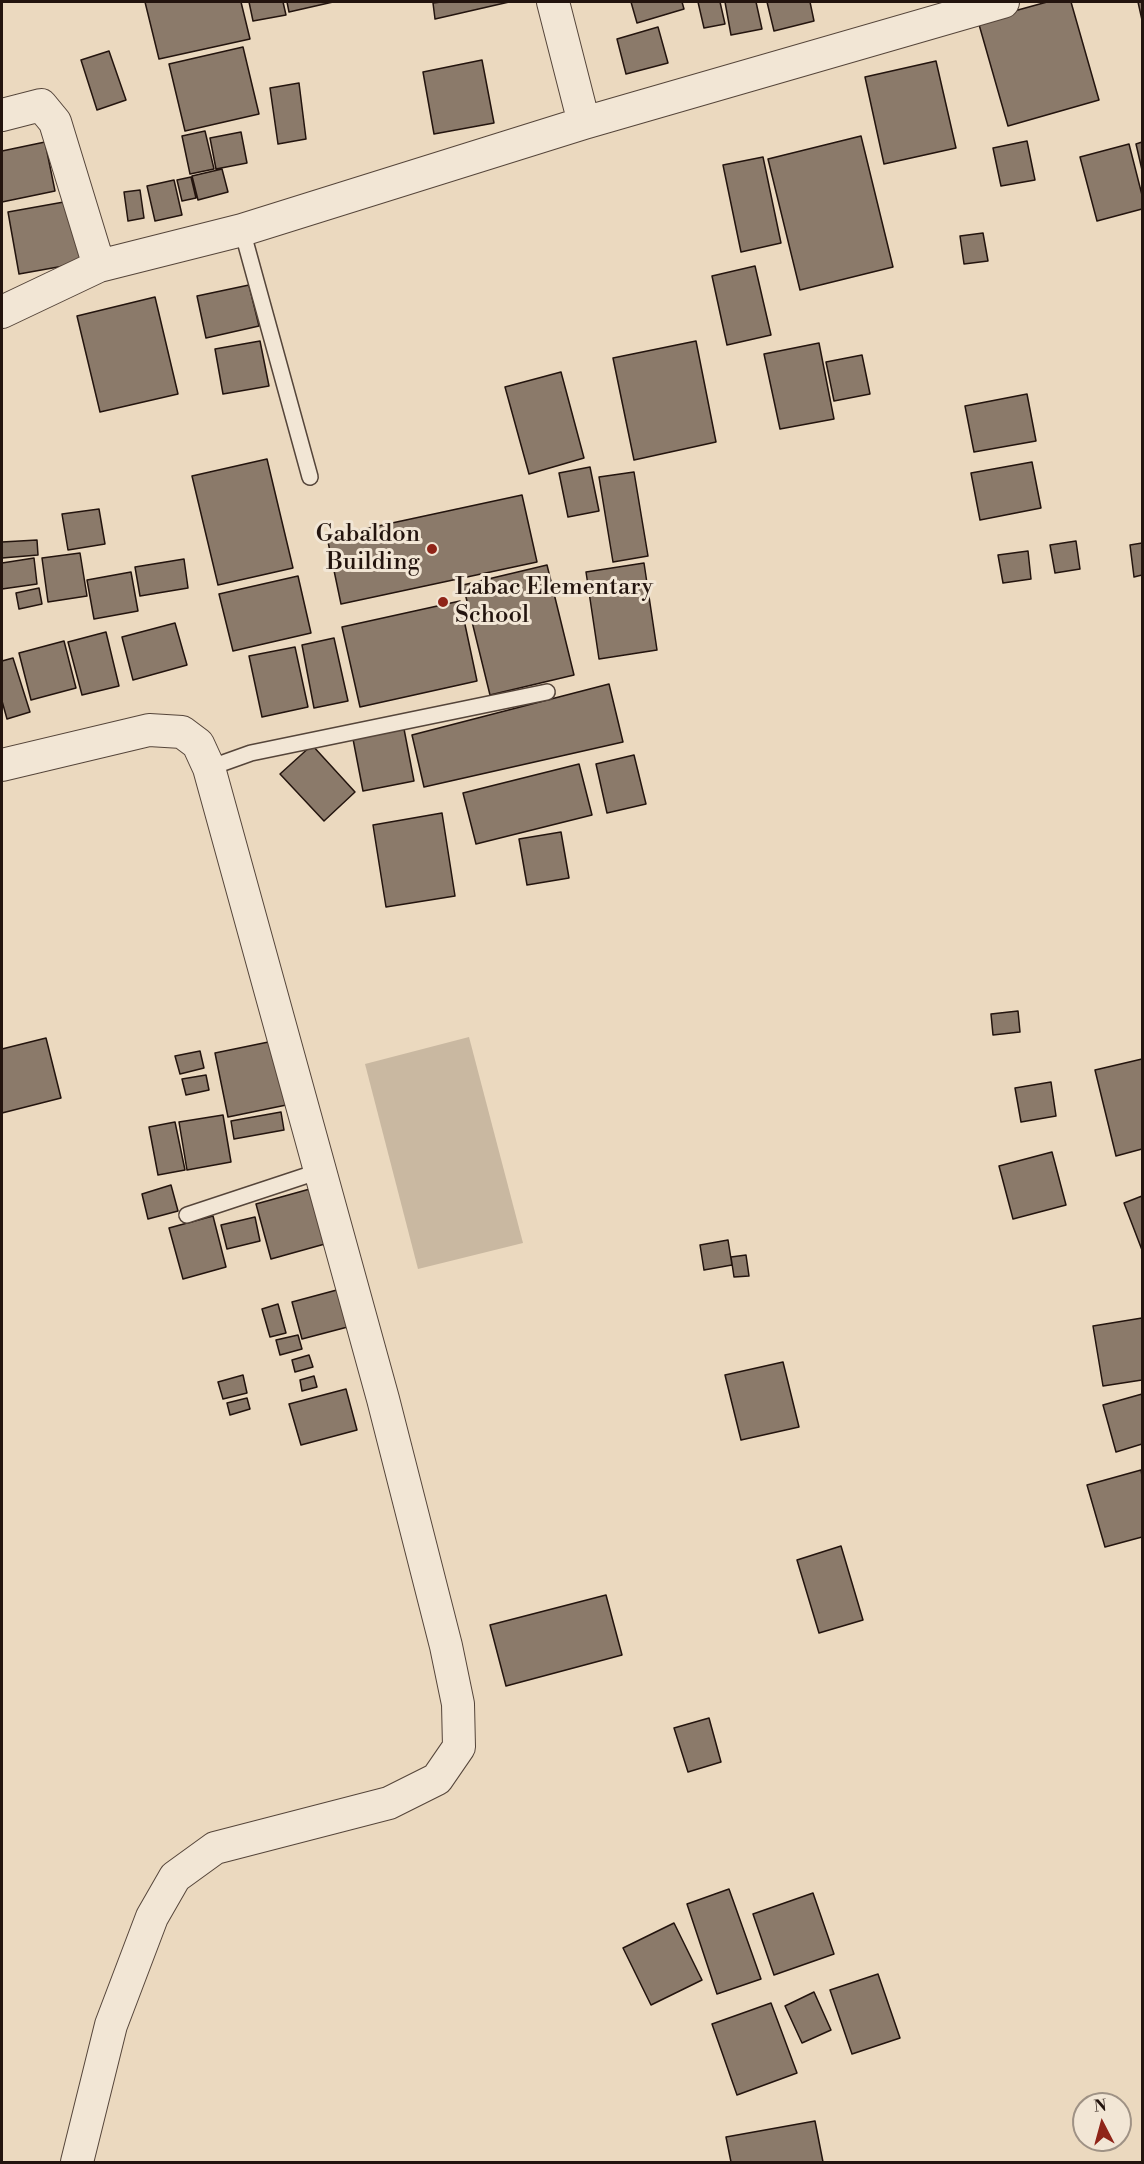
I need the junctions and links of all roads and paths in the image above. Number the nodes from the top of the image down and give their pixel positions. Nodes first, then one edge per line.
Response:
1 (553, 2) edge
2 (1003, 2) edge
3 (2, 115) edge
4 (584, 123) junction
5 (242, 230) junction
6 (99, 266) junction
7 (2, 312) edge
8 (310, 477) dead end
9 (547, 692) dead end
10 (2, 765) edge
11 (209, 768) junction
12 (320, 1171) junction
13 (187, 1215) dead end
14 (77, 2163) edge

1 - 4 street
2 - 4 street
3 - 6 street
4 - 5 street
5 - 6 street
5 - 8 lane
6 - 7 street
9 - 11 lane
10 - 11 street
11 - 12 street
12 - 13 lane
12 - 14 street

